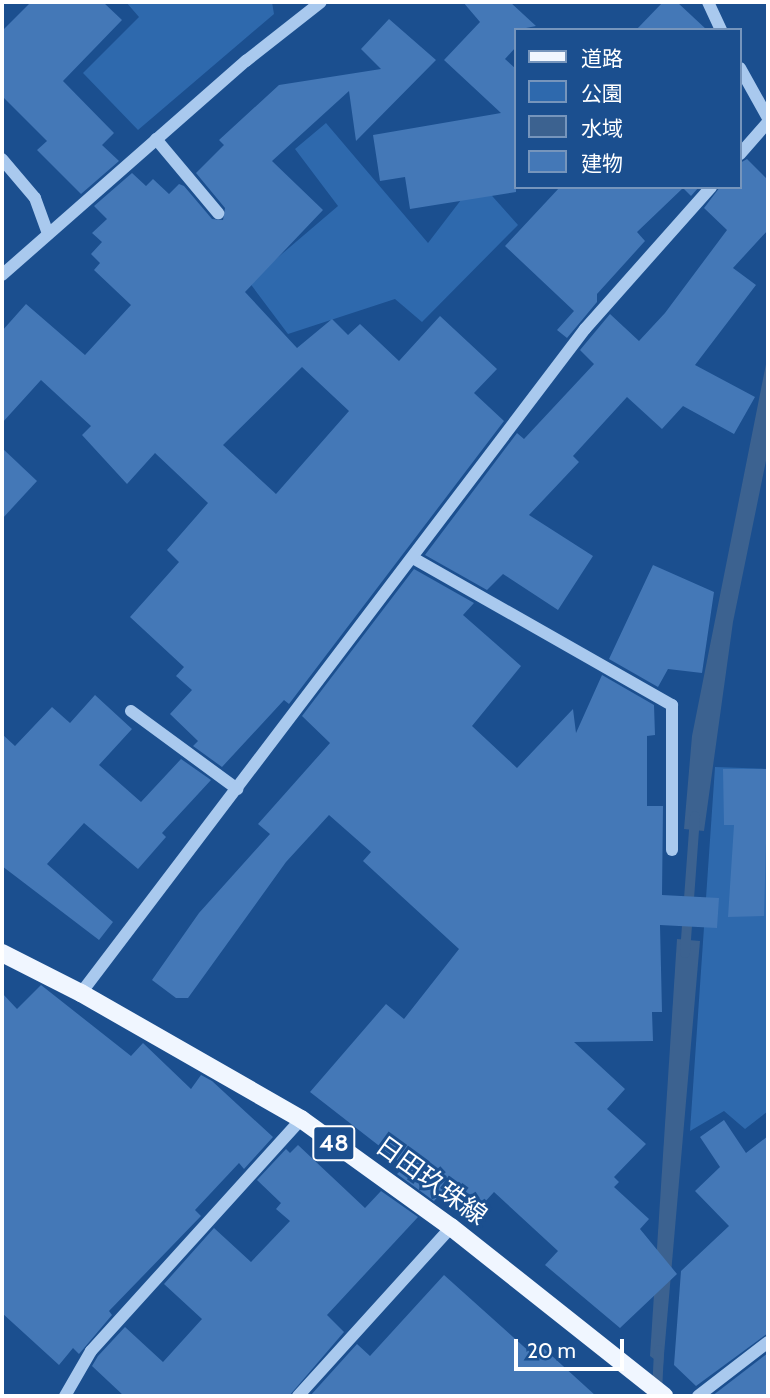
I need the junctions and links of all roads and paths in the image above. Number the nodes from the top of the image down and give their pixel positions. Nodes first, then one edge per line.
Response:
1 (321, 2) edge
2 (708, 2) edge
3 (720, 28) edge
4 (742, 72) edge
5 (768, 120) edge
6 (156, 139) junction
7 (742, 152) edge
8 (2, 159) edge
9 (709, 189) edge
10 (218, 213) dead end
11 (48, 234) junction
12 (2, 275) edge
13 (413, 558) junction
14 (131, 711) dead end
15 (237, 789) junction
16 (672, 850) dead end
17 (2, 953) edge
18 (81, 993) junction
19 (301, 1119) junction
20 (451, 1227) junction
21 (768, 1342) edge
22 (65, 1396) edge
23 (298, 1396) edge
24 (664, 1396) edge
25 (698, 1396) edge

1 - 6 street
2 - 3 street
4 - 5 street
5 - 7 street
6 - 10 street
6 - 11 street
8 - 11 street
9 - 13 street
11 - 12 street
13 - 15 street
13 - 16 street
14 - 15 street
15 - 18 street
17 - 18 main road, 日田玖珠線 / 48
18 - 19 main road, 日田玖珠線 / 48
19 - 20 main road, 日田玖珠線 / 48
19 - 22 street
20 - 23 street
20 - 24 main road, 日田玖珠線 / 48
21 - 25 street

